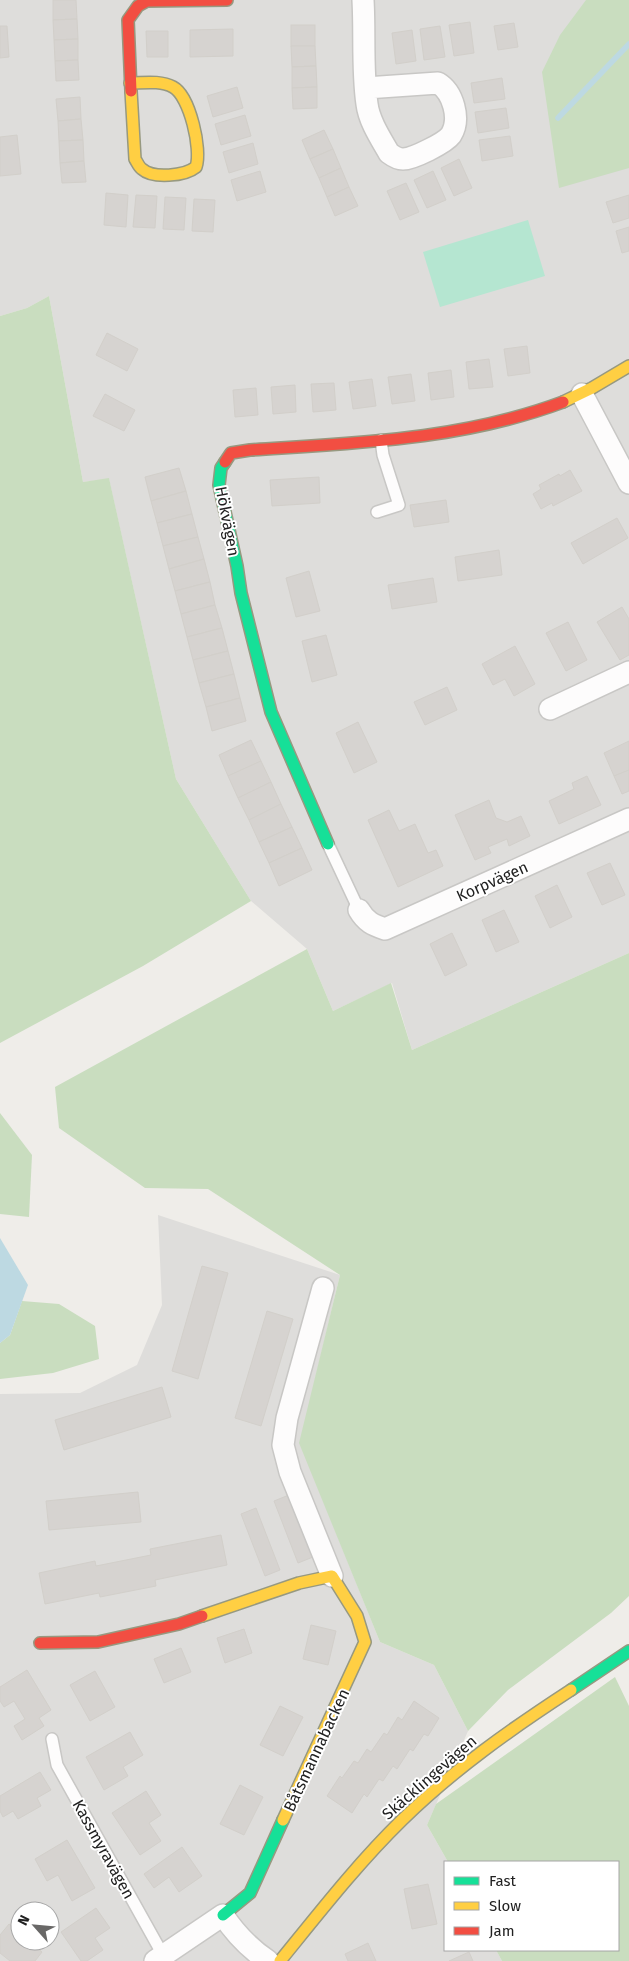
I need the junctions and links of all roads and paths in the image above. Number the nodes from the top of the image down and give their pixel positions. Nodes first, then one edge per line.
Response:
1 (227, 0) edge
2 (363, 0) edge
3 (130, 83) junction
4 (366, 88) junction
5 (629, 366) edge
6 (582, 394) junction
7 (381, 440) junction
8 (629, 483) edge
9 (377, 512) dead end
10 (629, 672) edge
11 (550, 709) dead end
12 (629, 819) edge
13 (328, 844) joint
14 (359, 910) joint
15 (323, 1288) dead end
16 (332, 1576) junction
17 (40, 1643) dead end
18 (629, 1651) edge
19 (52, 1739) dead end
20 (223, 1916) junction
21 (159, 1958) edge
22 (268, 1961) edge
23 (280, 1961) edge

1 - 3 street
2 - 4 street
3 - 3 street
4 - 4 street
5 - 6 street, Hökvägen
6 - 7 street, Hökvägen
6 - 8 street
7 - 9 lane
7 - 13 street, Hökvägen
10 - 11 street
12 - 14 street, Korpvägen
13 - 14 lane
15 - 16 street, Båtsmannabacken
16 - 17 street
16 - 20 street, Båtsmannabacken
18 - 23 street, Skäcklingevägen
19 - 21 lane, Kassmyravägen
20 - 21 street, Kassmyravägen
20 - 22 street

